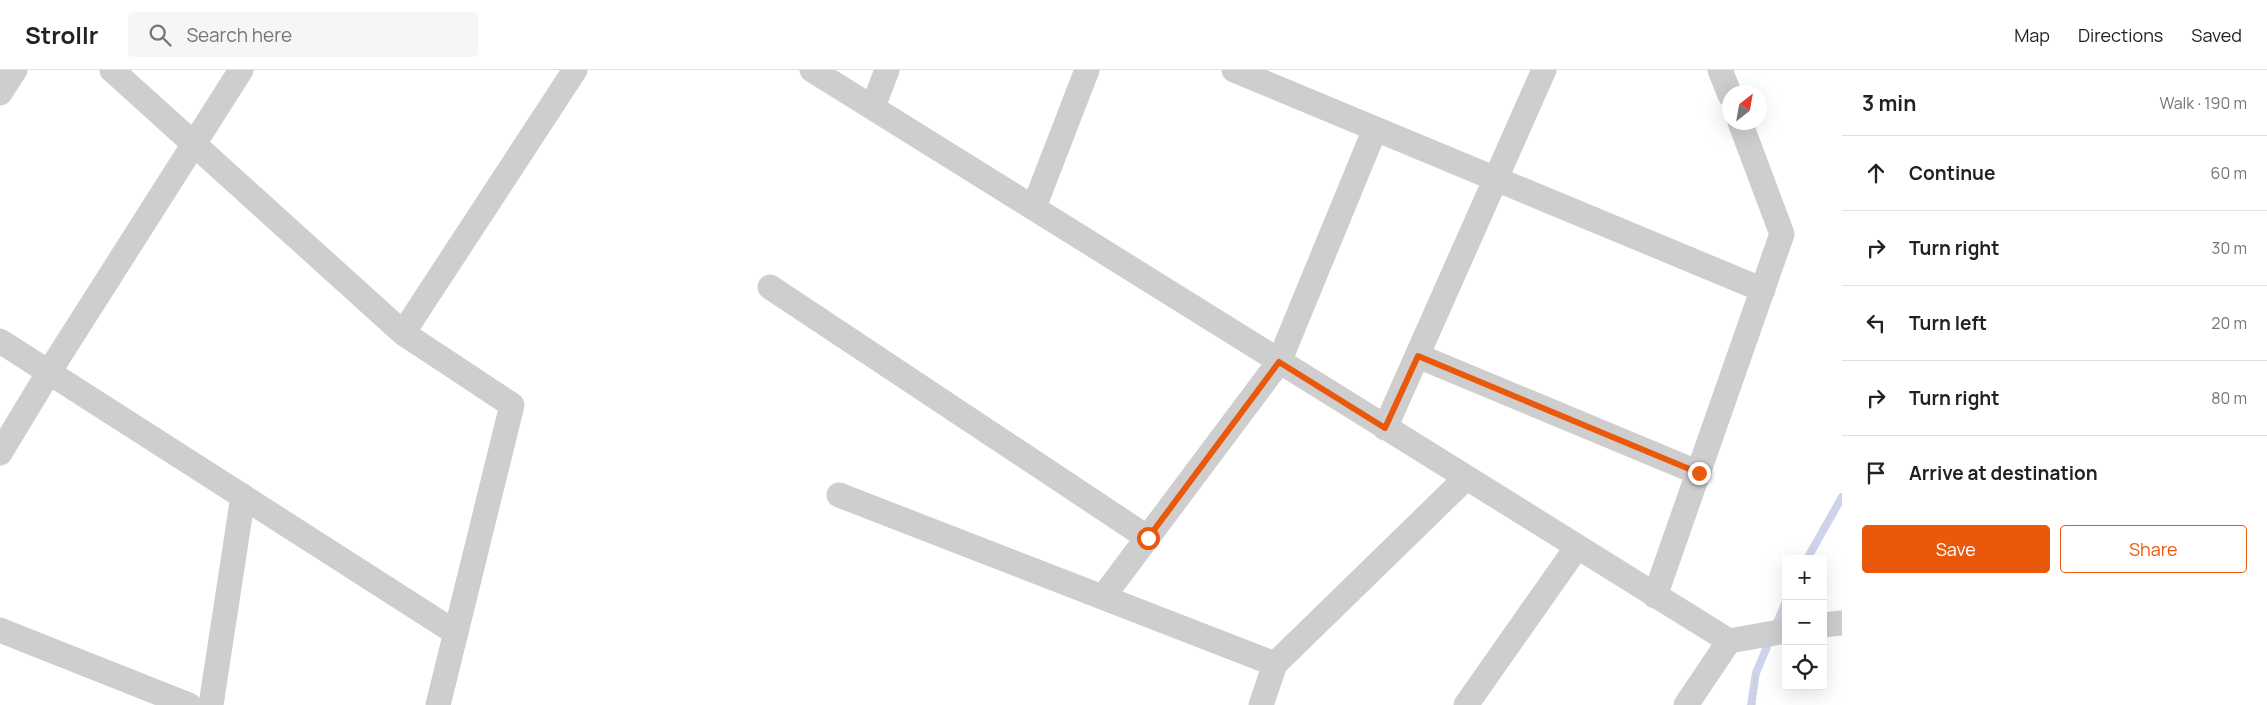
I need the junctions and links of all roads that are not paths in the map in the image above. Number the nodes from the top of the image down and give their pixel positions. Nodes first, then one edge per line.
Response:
1 (15, 70) edge
2 (112, 70) edge
3 (241, 70) edge
4 (575, 70) edge
5 (812, 70) edge
6 (887, 70) edge
7 (1087, 70) edge
8 (1234, 70) edge
9 (1544, 70) edge
10 (1720, 70) edge
11 (1726, 85) edge
12 (0, 93) edge
13 (873, 108) junction
14 (1376, 129) junction
15 (1743, 130) edge
16 (194, 144) junction
17 (1495, 179) junction
18 (1034, 207) junction
19 (770, 287) dead end
20 (1762, 290) junction
21 (403, 334) junction
22 (0, 341) edge
23 (1418, 356) junction
24 (1279, 362) junction
25 (49, 372) junction
26 (1385, 428) junction
27 (0, 453) edge
28 (1699, 473) junction
29 (1466, 478) junction
30 (839, 494) dead end
31 (243, 496) junction
32 (1148, 538) junction
33 (1577, 547) junction
34 (1656, 596) junction
35 (1103, 597) junction
36 (1842, 623) edge
37 (1827, 625) edge
38 (0, 630) edge
39 (1782, 632) edge
40 (456, 633) junction
41 (1729, 642) junction
42 (1276, 664) junction
43 (1266, 702) edge
44 (189, 705) edge
45 (211, 705) edge
46 (438, 705) edge
47 (1466, 705) edge
48 (1686, 705) edge

1 - 12 street
2 - 16 street
3 - 16 street
4 - 21 street
5 - 13 street
6 - 13 street
7 - 18 street
8 - 14 street
9 - 17 street
10 - 11 street
13 - 18 street
14 - 17 street
14 - 24 street
15 - 20 street
16 - 21 street
16 - 25 street
17 - 20 street
17 - 23 street
18 - 24 street
19 - 32 street
20 - 28 street
21 - 40 street
22 - 25 street
23 - 26 street
23 - 28 street
24 - 26 street
24 - 32 street
25 - 27 street
25 - 31 street
26 - 29 street
28 - 34 street
29 - 33 street
29 - 42 street
30 - 35 street
31 - 40 street
31 - 45 street
32 - 35 street
33 - 34 street
33 - 47 street
34 - 41 street
35 - 42 street
36 - 37 street
38 - 44 street
39 - 41 street
40 - 46 street
41 - 48 street
42 - 43 street

